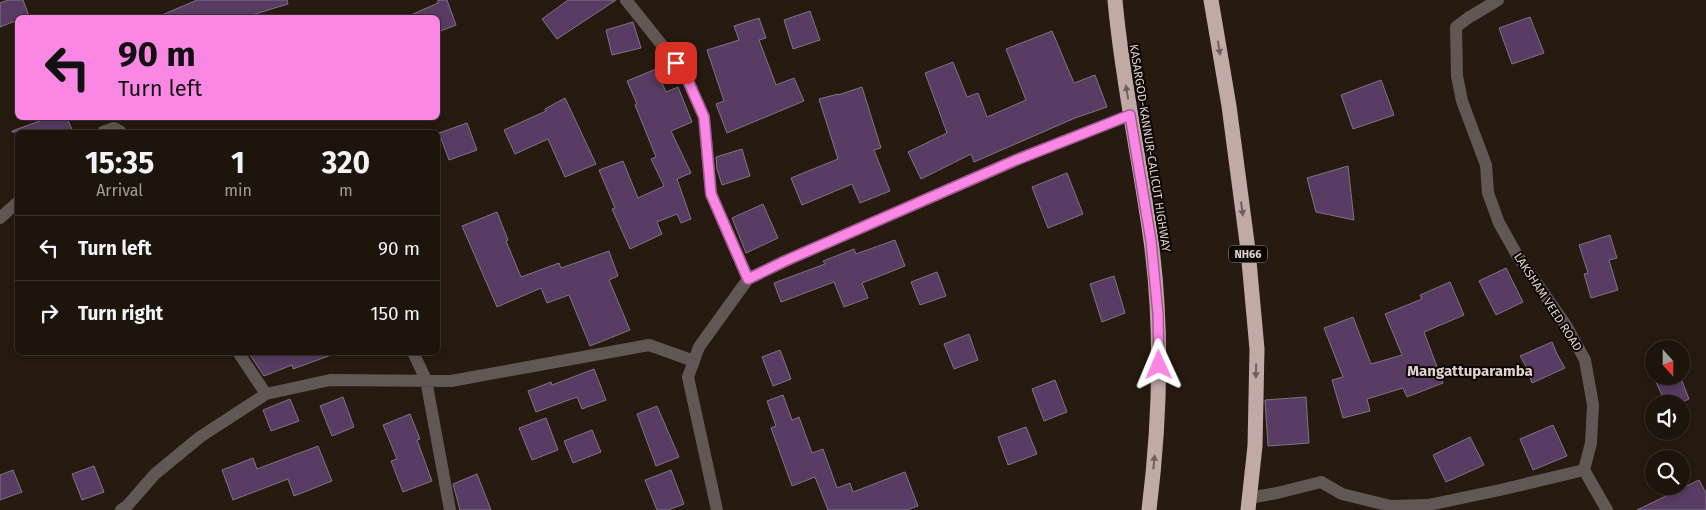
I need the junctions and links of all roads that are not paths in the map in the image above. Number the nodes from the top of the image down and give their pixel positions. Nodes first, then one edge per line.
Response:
1 (626, 0) edge
2 (1115, 0) edge
3 (1211, 0) edge
4 (1498, 0) edge
5 (1130, 115) junction
6 (15, 205) edge
7 (0, 218) edge
8 (748, 279) junction
9 (240, 355) edge
10 (414, 355) edge
11 (694, 361) junction
12 (426, 380) junction
13 (266, 394) junction
14 (1584, 470) junction
15 (1249, 504) edge
16 (1402, 508) edge
17 (121, 510) edge
18 (450, 510) edge
19 (717, 510) edge
20 (1149, 510) edge
21 (1607, 510) edge

1 - 8 street
5 -> 2 highway, KASARGOD-KANNUR-CALICUT HIGHWAY
3 -> 15 highway, NH66
4 - 14 street, LAKSHAM VEED ROAD
5 - 8 street
20 -> 5 highway, KASARGOD-KANNUR-CALICUT HIGHWAY
6 - 7 street
8 - 11 street
9 - 13 street
10 - 12 street
11 - 12 street
11 - 19 street
12 - 13 street
12 - 18 street
13 - 17 street
14 - 16 street
14 - 21 street
15 - 16 street

